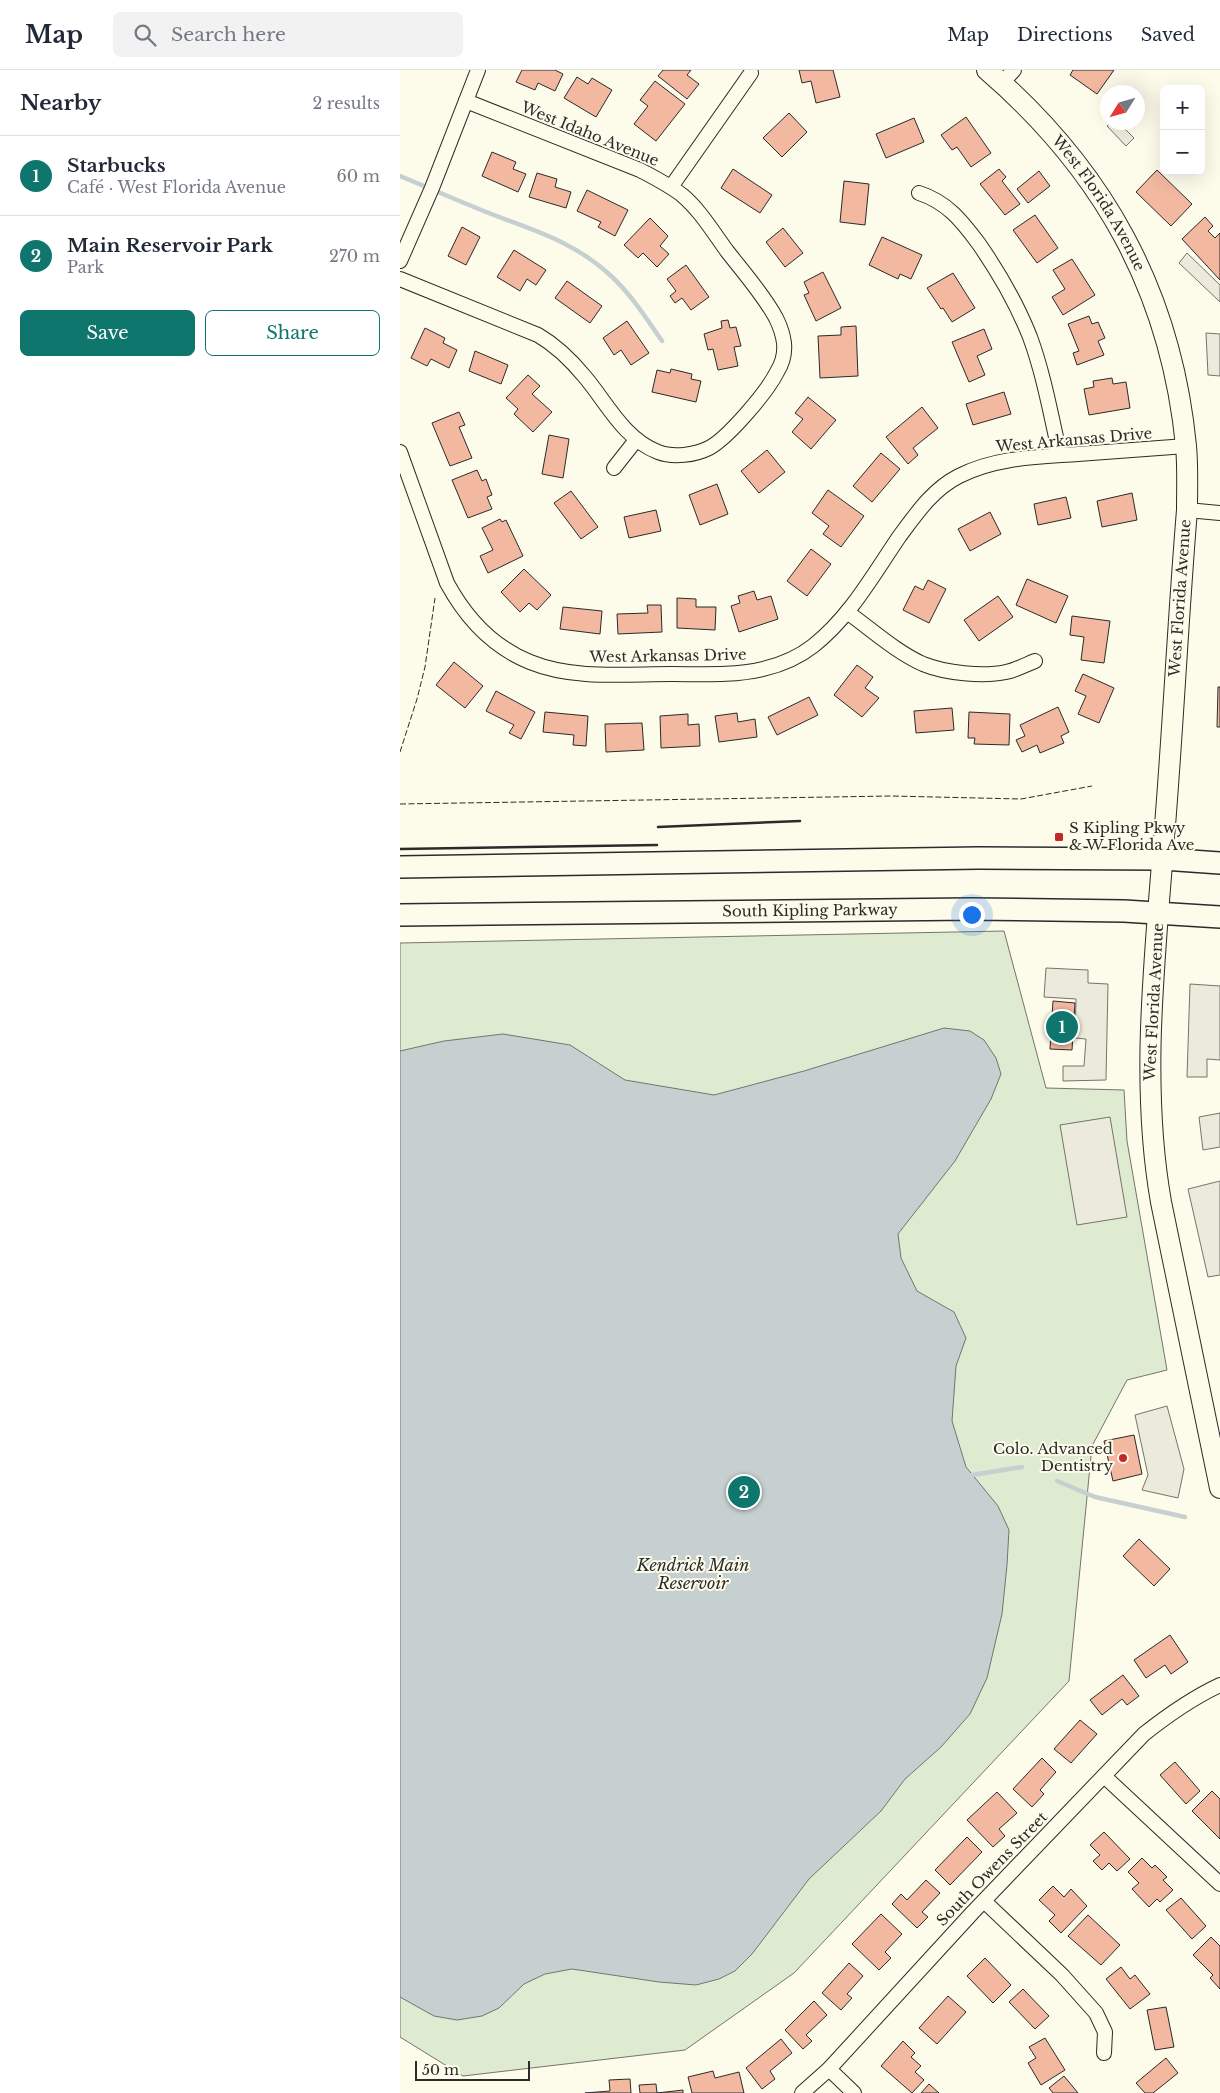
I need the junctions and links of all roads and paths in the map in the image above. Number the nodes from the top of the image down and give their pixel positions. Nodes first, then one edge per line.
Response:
1 (478, 70) edge
2 (987, 70) edge
3 (751, 73) dead end
4 (1008, 76) edge
5 (466, 101) junction
6 (671, 187) junction
7 (919, 194) dead end
8 (400, 261) edge
9 (400, 279) edge
10 (636, 440) junction
11 (1186, 446) junction
12 (400, 452) edge
13 (1060, 455) junction
14 (614, 468) dead end
15 (1187, 510) junction
16 (1220, 513) edge
17 (847, 612) junction
18 (1034, 661) dead end
19 (1162, 859) junction
20 (1220, 864) edge
21 (400, 866) edge
22 (1158, 913) junction
23 (400, 915) edge
24 (1220, 917) edge
25 (1220, 1488) edge
26 (1220, 1685) edge
27 (1104, 1776) junction
28 (1220, 1884) edge
29 (985, 1902) junction
30 (1104, 2053) dead end
31 (829, 2069) junction
32 (802, 2093) edge
33 (854, 2093) edge

1 - 5 street
2 - 4 street, West Florida Avenue
3 - 6 street
4 - 11 street, West Florida Avenue
5 - 6 street, West Idaho Avenue
5 - 8 street
6 - 10 street, West Idaho Avenue
7 - 13 street
9 - 10 street, West Idaho Avenue
10 - 14 street
11 - 13 street, West Arkansas Drive
11 - 15 street, West Florida Avenue
12 - 17 street, West Arkansas Drive
13 - 17 street, West Arkansas Drive
15 - 16 street, West Florida Avenue
15 - 19 street, West Florida Avenue
17 - 18 street
19 - 20 main road
19 - 21 main road
19 - 22 street, West Florida Avenue
22 - 23 main road, South Kipling Parkway
22 - 24 main road, South Kipling Parkway
22 - 25 street, West Florida Avenue
26 - 27 street, South Owens Street
27 - 28 street
27 - 29 street, South Owens Street
29 - 30 street
29 - 31 street, South Owens Street
31 - 32 street, South Owens Street
31 - 33 street

